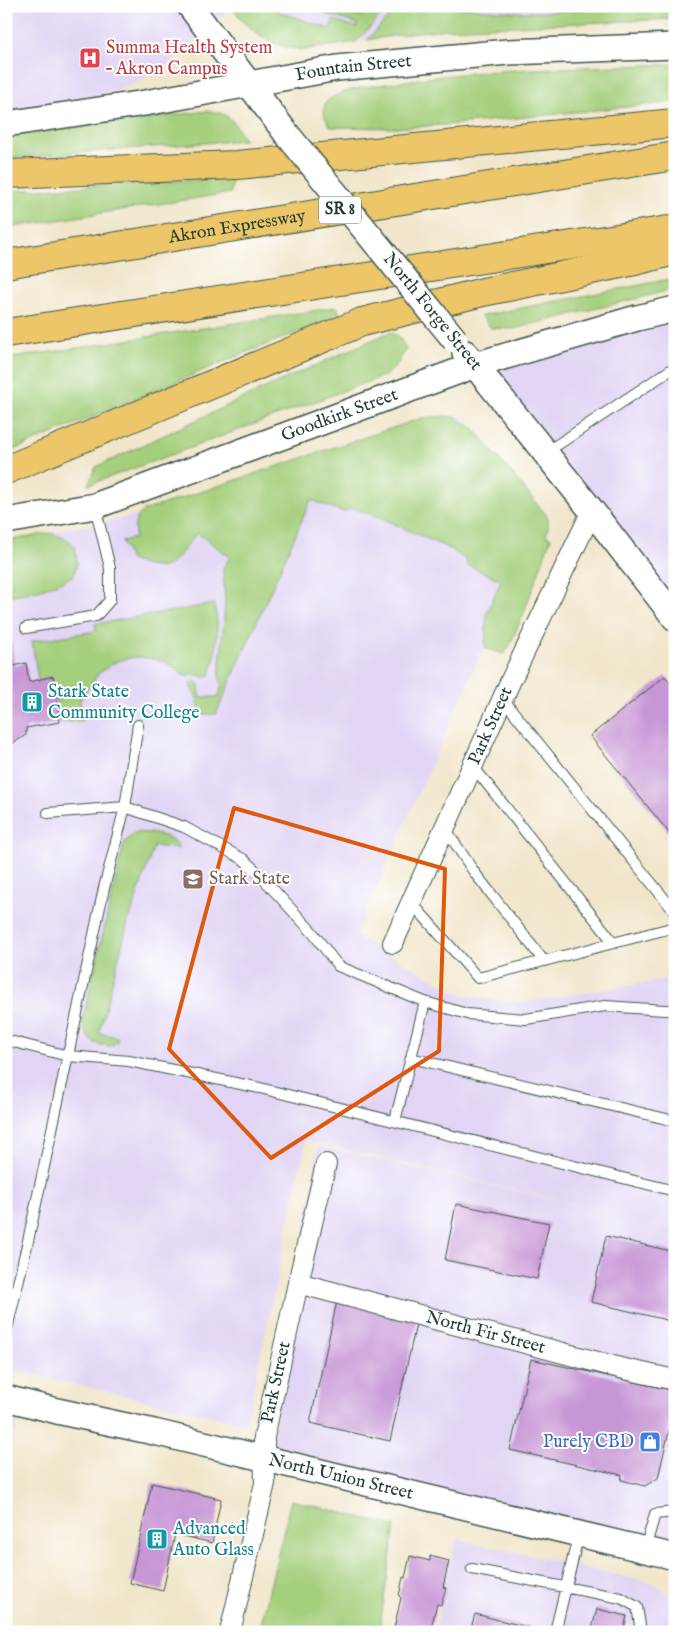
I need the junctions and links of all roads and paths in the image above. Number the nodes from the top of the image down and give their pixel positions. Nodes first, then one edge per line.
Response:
1 (190, 6) edge
2 (675, 46) edge
3 (251, 85) junction
4 (675, 123) edge
5 (6, 124) edge
6 (675, 156) edge
7 (6, 174) edge
8 (675, 229) edge
9 (675, 251) edge
10 (6, 264) edge
11 (675, 309) edge
12 (6, 332) edge
13 (475, 365) junction
14 (675, 367) edge
15 (545, 453) junction
16 (6, 470) edge
17 (95, 506) junction
18 (592, 511) junction
19 (6, 521) edge
20 (674, 614) edge
21 (26, 628) dead end
22 (502, 698) junction
23 (138, 725) dead end
24 (472, 765) junction
25 (125, 807) junction
26 (48, 813) dead end
27 (444, 827) junction
28 (411, 902) junction
29 (675, 912) edge
30 (675, 927) edge
31 (393, 943) dead end
32 (614, 943) junction
33 (544, 961) junction
34 (425, 1002) junction
35 (669, 1010) edge
36 (675, 1016) edge
37 (6, 1040) edge
38 (68, 1056) junction
39 (411, 1058) junction
40 (675, 1120) edge
41 (395, 1121) junction
42 (326, 1164) dead end
43 (675, 1191) edge
44 (298, 1283) junction
45 (6, 1333) edge
46 (675, 1380) edge
47 (6, 1398) edge
48 (264, 1459) junction
49 (675, 1512) edge
50 (579, 1533) junction
51 (644, 1549) junction
52 (675, 1557) edge
53 (472, 1569) dead end
54 (566, 1587) junction
55 (556, 1630) edge
56 (230, 1632) edge
57 (568, 1632) edge
58 (638, 1632) edge

1 - 3 street, North Forge Street
2 - 3 street, Fountain Street
3 - 5 street, Fountain Street
3 - 13 street, North Forge Street, bridge
4 - 7 highway
6 - 10 highway, Akron Expressway / SR 8
8 - 12 highway
9 - 16 highway
11 - 13 street, Goodkirk Street
13 - 15 street, North Forge Street
13 - 17 street, Goodkirk Street
14 - 15 lane
15 - 18 street, North Forge Street
17 - 19 street, Goodkirk Street
17 - 21 lane
18 - 20 street, North Forge Street
18 - 22 street, Park Street
22 - 24 street, Park Street
22 - 29 lane
23 - 25 lane
24 - 27 street, Park Street
24 - 32 lane
25 - 26 lane
25 - 34 lane
25 - 38 lane
27 - 28 street, Park Street
27 - 33 lane
28 - 31 street, Park Street
28 - 33 lane
30 - 32 lane
32 - 33 lane
34 - 35 lane
34 - 39 lane
35 - 36 lane
37 - 38 lane
38 - 41 lane
38 - 45 lane
39 - 40 lane
39 - 41 lane
41 - 43 lane
42 - 44 street, Park Street
44 - 46 street, North Fir Street
44 - 48 street, Park Street
47 - 48 street, North Union Street
48 - 50 street, North Union Street
48 - 56 street, Park Street
49 - 51 lane
50 - 51 street, North Union Street
50 - 54 lane
51 - 52 street, North Union Street
53 - 54 lane
54 - 55 lane
54 - 58 lane
55 - 57 lane

